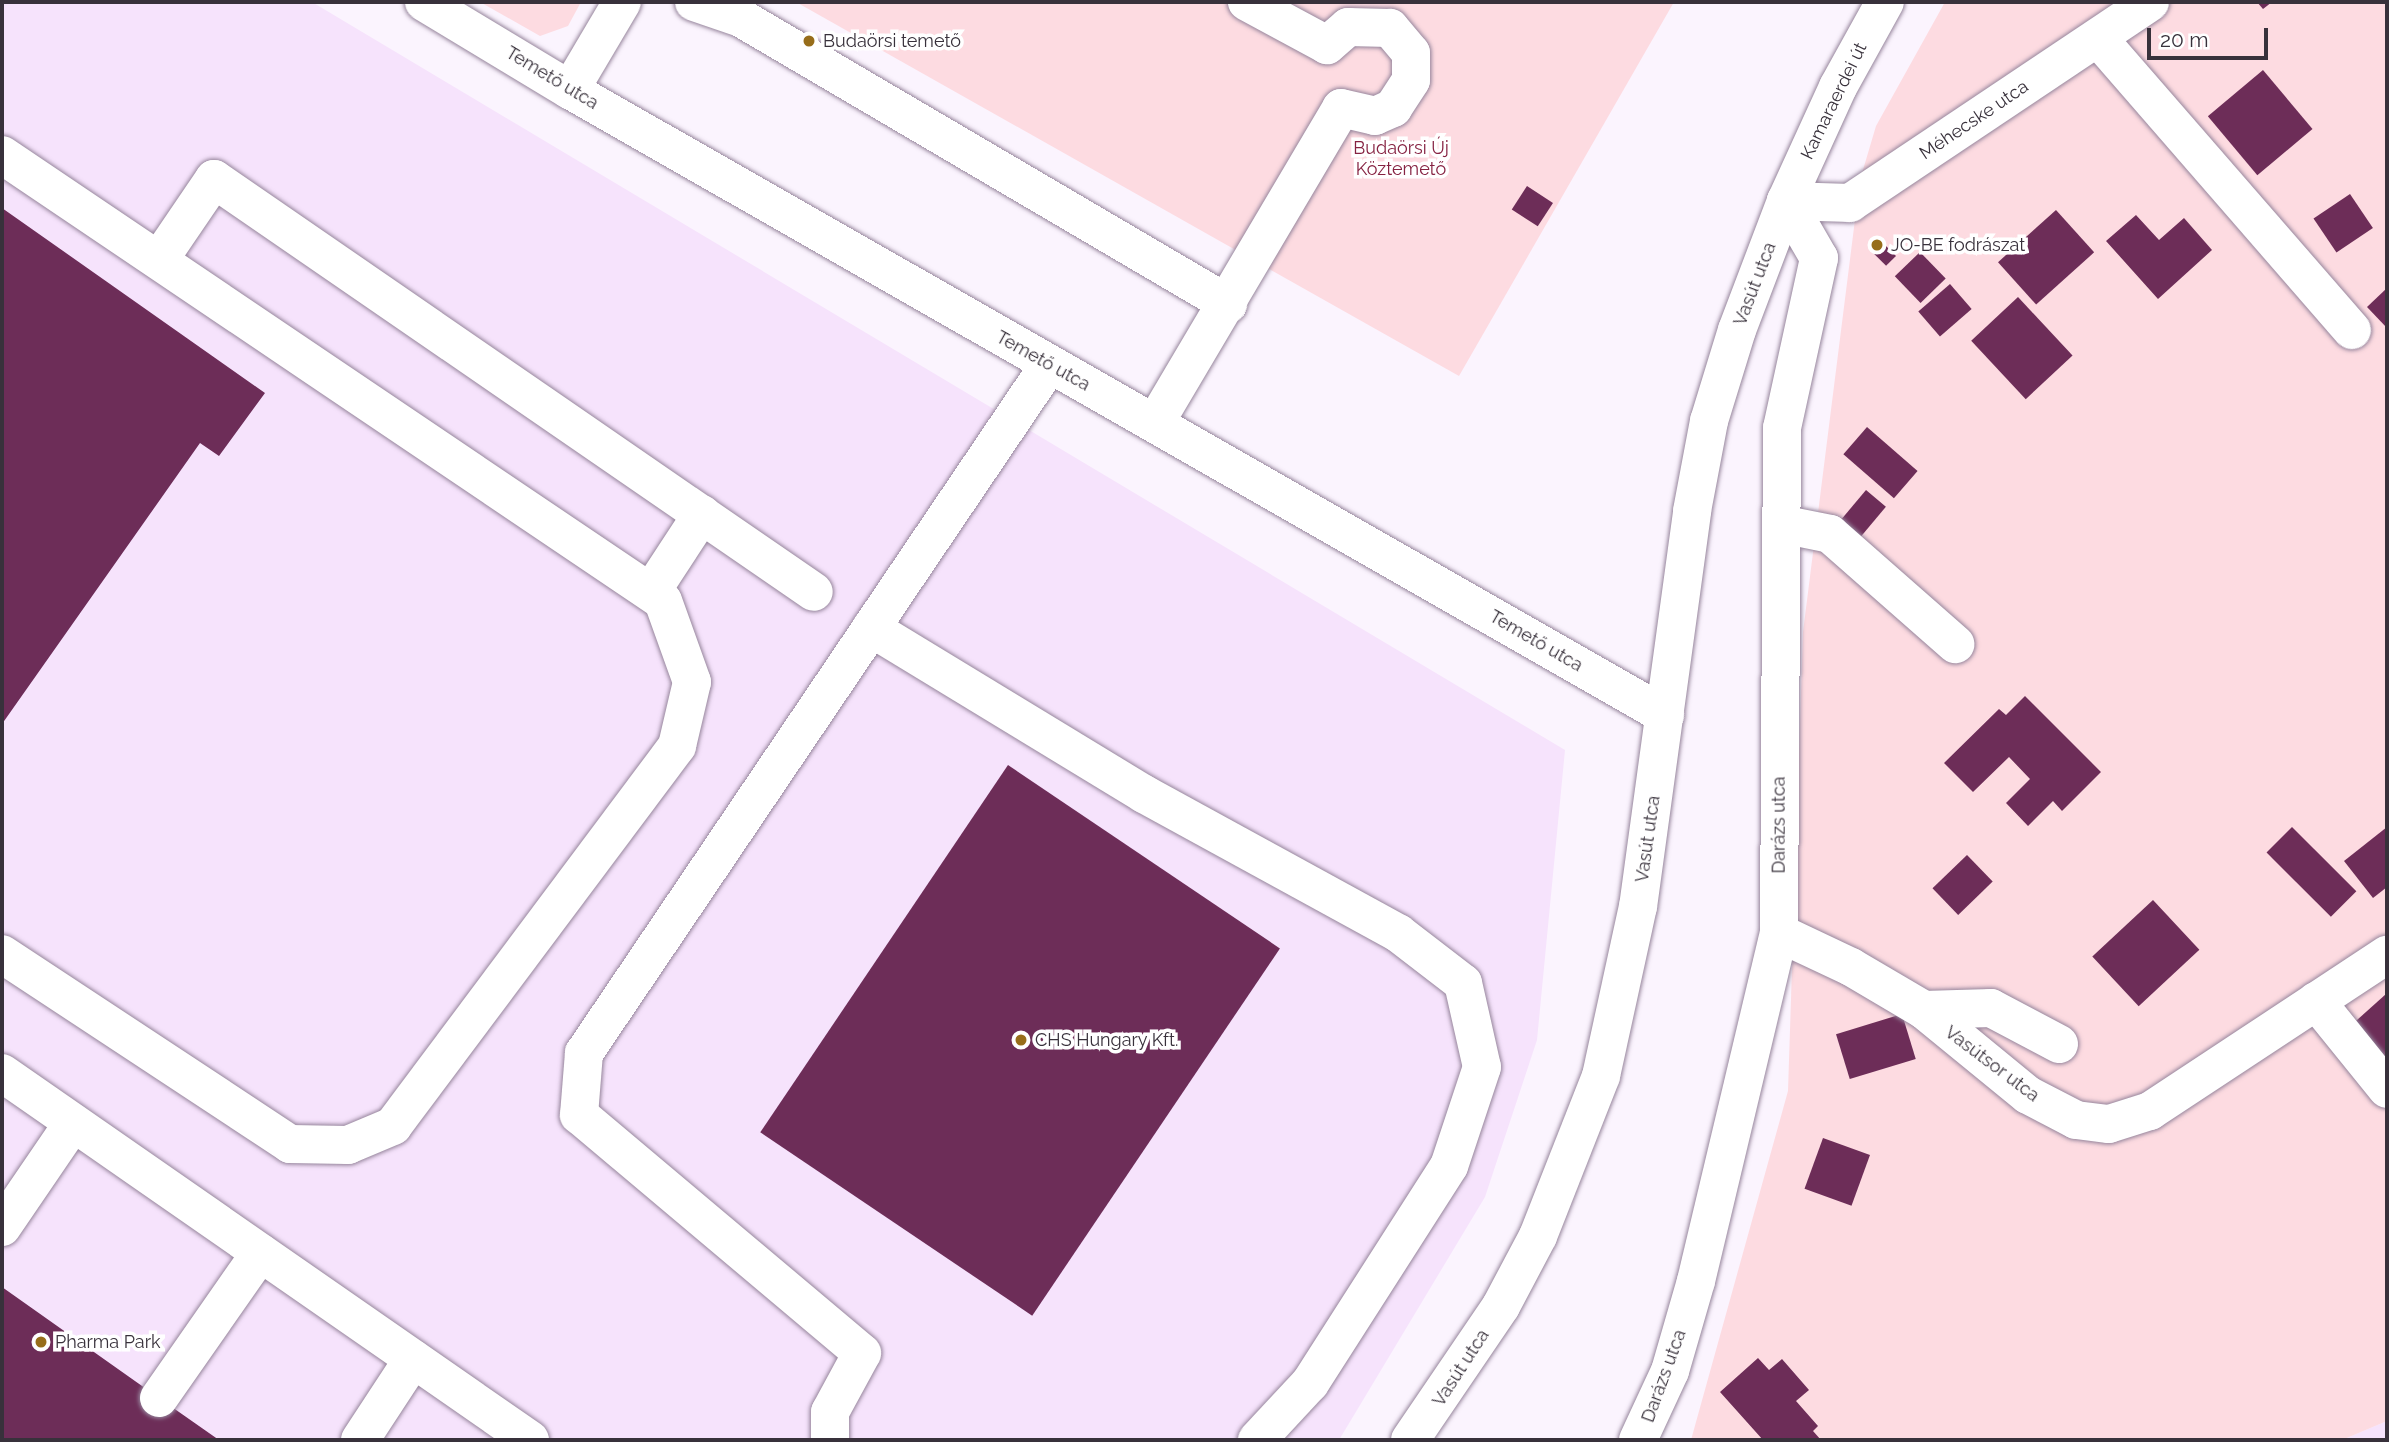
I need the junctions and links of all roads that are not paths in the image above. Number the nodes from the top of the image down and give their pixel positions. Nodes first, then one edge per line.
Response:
1 (424, 2) edge
2 (622, 2) edge
3 (694, 2) edge
4 (1247, 2) edge
5 (1885, 2) edge
6 (2150, 2) edge
7 (2098, 38) junction
8 (570, 90) junction
9 (2, 155) edge
10 (1786, 201) junction
11 (159, 260) junction
12 (1228, 304) junction
13 (2352, 330) dead end
14 (1049, 365) junction
15 (1155, 423) junction
16 (702, 514) junction
17 (1781, 524) junction
18 (651, 592) junction
19 (814, 592) dead end
20 (871, 628) junction
21 (1955, 644) dead end
22 (1665, 715) junction
23 (1779, 933) junction
24 (2, 954) edge
25 (2387, 955) edge
26 (2316, 1002) junction
27 (1924, 1010) junction
28 (2059, 1044) dead end
29 (2, 1073) edge
30 (2387, 1089) edge
31 (73, 1123) junction
32 (2, 1227) edge
33 (260, 1253) junction
34 (413, 1359) junction
35 (159, 1398) dead end
36 (360, 1440) edge
37 (530, 1440) edge
38 (830, 1440) edge
39 (1257, 1440) edge
40 (1410, 1440) edge
41 (1638, 1440) edge

1 - 8 street, Temető utca
2 - 8 street
3 - 12 street
4 - 12 street
5 - 10 street, Kamaraerdei út
6 - 7 street, Méhecske utca
7 - 10 street, Méhecske utca
7 - 13 street
8 - 14 street, Temető utca
9 - 11 street
10 - 17 street, Darázs utca
10 - 22 street, Vasút utca
11 - 16 street
11 - 18 street
12 - 15 street
14 - 15 street, Temető utca
14 - 20 street
15 - 22 street, Temető utca
16 - 18 street
16 - 19 street
17 - 21 street
17 - 23 street, Darázs utca
18 - 24 street
20 - 38 street
20 - 39 street
22 - 40 street, Vasút utca
23 - 27 street, Vasútsor utca
23 - 41 street, Darázs utca
25 - 26 street, Vasútsor utca
26 - 27 street, Vasútsor utca
26 - 30 street
27 - 28 street
29 - 31 street
31 - 32 street
31 - 33 street
33 - 34 street
33 - 35 street
34 - 36 street
34 - 37 street

